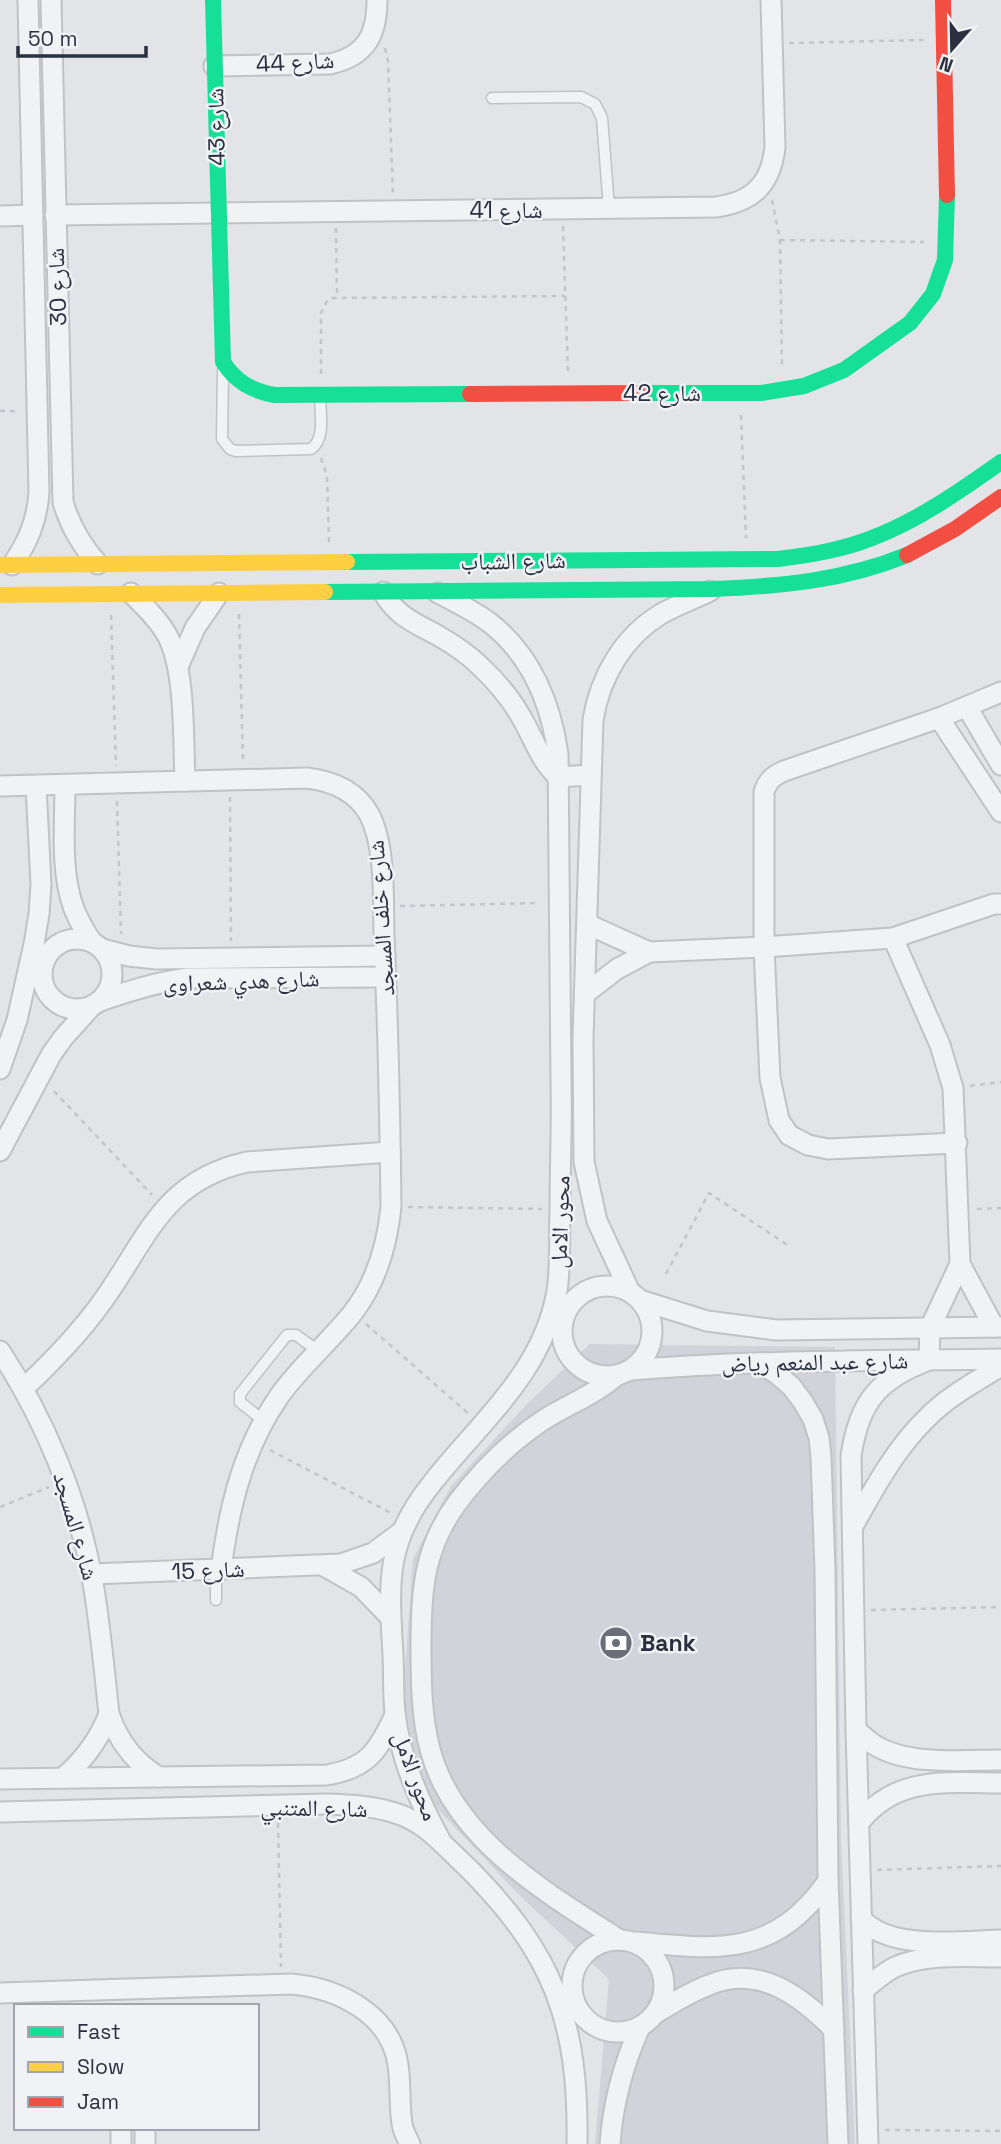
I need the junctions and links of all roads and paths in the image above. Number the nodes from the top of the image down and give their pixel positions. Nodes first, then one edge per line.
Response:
1 (28, 0) edge
2 (51, 0) edge
3 (213, 0) edge
4 (377, 0) edge
5 (771, 0) edge
6 (943, 0) edge
7 (374, 26) junction
8 (943, 39) junction
9 (772, 43) junction
10 (215, 66) junction
11 (492, 98) dead end
12 (55, 167) junction
13 (32, 168) junction
14 (767, 177) junction
15 (609, 208) junction
16 (563, 209) junction
17 (393, 211) junction
18 (336, 212) junction
19 (218, 213) junction
20 (33, 215) junction
21 (55, 215) junction
22 (0, 216) edge
23 (780, 240) junction
24 (947, 242) junction
25 (565, 296) junction
26 (337, 298) junction
27 (223, 362) junction
28 (783, 390) junction
29 (740, 393) junction
30 (568, 394) junction
31 (320, 395) junction
32 (315, 446) junction
33 (1001, 462) edge
34 (38, 464) junction
35 (62, 464) junction
36 (996, 505) edge
37 (713, 559) junction
38 (747, 559) junction
39 (330, 562) junction
40 (382, 562) junction
41 (98, 564) junction
42 (6, 565) edge
43 (714, 589) junction
44 (383, 592) junction
45 (437, 592) junction
46 (131, 593) junction
47 (229, 593) junction
48 (0, 595) edge
49 (178, 667) junction
50 (1001, 692) edge
51 (967, 707) junction
52 (939, 718) junction
53 (1001, 765) edge
54 (591, 775) junction
55 (558, 777) junction
56 (237, 779) junction
57 (185, 781) junction
58 (65, 785) junction
59 (0, 786) edge
60 (36, 786) junction
61 (1001, 812) edge
62 (999, 899) edge
63 (559, 902) junction
64 (383, 906) junction
65 (587, 924) junction
66 (893, 937) junction
67 (34, 944) junction
68 (97, 946) junction
69 (764, 947) junction
70 (649, 952) junction
71 (385, 956) junction
72 (231, 958) junction
73 (44, 962) junction
74 (385, 977) junction
75 (46, 992) junction
76 (586, 993) junction
77 (95, 1005) junction
78 (17, 1020) junction
79 (0, 1069) edge
80 (40, 1076) junction
81 (1001, 1082) edge
82 (953, 1088) junction
83 (957, 1143) junction
84 (0, 1151) edge
85 (390, 1152) junction
86 (391, 1207) junction
87 (165, 1208) junction
88 (1001, 1208) edge
89 (559, 1209) junction
90 (959, 1210) junction
91 (789, 1246) dead end
92 (960, 1264) junction
93 (666, 1275) dead end
94 (556, 1294) junction
95 (635, 1296) junction
96 (353, 1313) junction
97 (563, 1324) junction
98 (998, 1327) edge
99 (930, 1328) junction
100 (539, 1346) junction
101 (0, 1351) edge
102 (318, 1351) junction
103 (1001, 1359) edge
104 (929, 1360) junction
105 (759, 1363) junction
106 (1001, 1366) edge
107 (623, 1372) junction
108 (23, 1389) junction
109 (264, 1421) junction
110 (482, 1426) junction
111 (253, 1441) junction
112 (65, 1481) junction
113 (0, 1507) edge
114 (403, 1527) junction
115 (852, 1527) junction
116 (324, 1566) junction
117 (852, 1569) junction
118 (219, 1570) junction
119 (825, 1570) junction
120 (92, 1574) junction
121 (216, 1600) dead end
122 (1001, 1607) edge
123 (853, 1611) junction
124 (390, 1617) junction
125 (421, 1659) junction
126 (393, 1662) junction
127 (109, 1714) junction
128 (395, 1715) junction
129 (856, 1730) junction
130 (998, 1757) edge
131 (940, 1760) junction
132 (327, 1775) junction
133 (159, 1777) junction
134 (63, 1778) junction
135 (0, 1779) edge
136 (939, 1783) junction
137 (1001, 1783) edge
138 (327, 1804) junction
139 (277, 1806) junction
140 (0, 1812) edge
141 (859, 1823) junction
142 (442, 1843) junction
143 (1001, 1866) edge
144 (860, 1870) junction
145 (828, 1881) junction
146 (861, 1918) junction
147 (626, 1941) junction
148 (920, 1950) junction
149 (1000, 1953) edge
150 (544, 1966) junction
151 (572, 1977) junction
152 (281, 1984) junction
153 (863, 1990) junction
154 (1, 1992) edge
155 (119, 1997) edge
156 (143, 1997) edge
157 (656, 2013) junction
158 (590, 2023) junction
159 (640, 2027) junction
160 (834, 2030) junction
161 (574, 2058) junction
162 (866, 2078) junction
163 (837, 2079) junction
164 (1001, 2132) edge
165 (867, 2137) edge
166 (402, 2138) edge
167 (577, 2144) edge
168 (610, 2144) edge
169 (838, 2144) edge

1 - 13 street, شارع 30
2 - 12 street, شارع 30
3 - 10 street, شارع 43
4 - 7 street
5 - 9 street
6 - 8 street, شارع 42
7 - 10 street, شارع 44
7 - 17 path
8 - 9 path
8 - 24 street, شارع 42
9 - 14 street
10 - 19 street, شارع 43
11 - 15 lane
12 - 13 street
12 - 21 street, شارع 30
13 - 20 street, شارع 30
14 - 15 street, شارع 41
14 - 23 path
15 - 16 street, شارع 41
16 - 17 street, شارع 41
16 - 25 path
17 - 18 street, شارع 41
18 - 19 street, شارع 41
18 - 26 path
19 - 21 street, شارع 41
19 - 27 street
20 - 22 street
20 - 34 street, شارع 30
21 - 35 street, شارع 30
23 - 24 path
23 - 28 path
24 - 28 street, شارع 42
25 - 26 path
25 - 30 path
26 - 31 path
27 - 31 street, شارع 42
27 - 32 lane
28 - 29 street, شارع 42
29 - 30 street, شارع 42
29 - 38 path
30 - 31 street, شارع 42
31 - 32 lane
32 - 39 path
33 - 38 street, شارع الشباب
34 - 35 street
34 - 42 street, شارع 30
35 - 41 street, شارع 30
36 - 43 street, شارع الشباب
37 - 38 street, شارع الشباب
37 - 40 street, شارع الشباب
37 - 43 street
39 - 40 street, شارع الشباب
39 - 41 street, شارع الشباب
40 - 44 street
41 - 42 street, شارع الشباب
43 - 45 street, شارع الشباب
43 - 54 street, محور الامل
44 - 45 street, شارع الشباب
44 - 47 street, شارع الشباب
44 - 55 street
45 - 55 street, محور الامل
46 - 47 street, شارع الشباب
46 - 48 street, شارع الشباب
46 - 49 street
47 - 49 street
47 - 56 path
49 - 57 street
50 - 51 street
51 - 52 street
51 - 53 street
52 - 61 street
52 - 69 street
54 - 55 street
54 - 65 street, محور الامل
55 - 63 street, محور الامل
56 - 57 street, شارع خلف المسجد
56 - 64 street, شارع خلف المسجد
56 - 72 path
57 - 58 street, شارع خلف المسجد
58 - 60 street, شارع خلف المسجد
58 - 68 street
59 - 60 street, شارع خلف المسجد
60 - 67 street
62 - 66 street
63 - 64 path
63 - 89 street, محور الامل
64 - 71 street, شارع خلف المسجد
65 - 70 street
65 - 76 street, محور الامل
66 - 69 street
66 - 82 street
67 - 73 street
67 - 78 street
68 - 72 street, شارع هدي شعراوى
68 - 73 street
68 - 77 street
69 - 70 street
69 - 83 street
70 - 76 street
71 - 72 street, شارع هدي شعراوى
71 - 74 street, شارع خلف المسجد
73 - 75 street
74 - 77 street, شارع هدي شعراوى
74 - 85 street, شارع خلف المسجد
75 - 77 street
75 - 78 street
76 - 95 street, محور الامل
77 - 80 street, شارع هدي شعراوى
78 - 79 street
80 - 84 street, شارع هدي شعراوى
80 - 87 path
81 - 82 path
82 - 83 street
83 - 90 street
85 - 86 street, شارع خلف المسجد
85 - 87 street
86 - 89 path
86 - 96 street, شارع خلف المسجد
87 - 108 street
88 - 90 path
89 - 94 street, محور الامل
90 - 92 street
91 - 93 path
92 - 98 street
92 - 99 street
94 - 97 street
94 - 100 street, محور الامل
95 - 97 street
95 - 99 street, شارع عبد المنعم رياض
95 - 107 street
96 - 102 street, شارع خلف المسجد
96 - 110 path
97 - 100 street
97 - 107 street
98 - 99 street, شارع عبد المنعم رياض
99 - 104 street
100 - 110 street, محور الامل
101 - 108 street, شارع المسجد
102 - 109 street, شارع خلف المسجد
102 - 109 lane
103 - 104 street, شارع عبد المنعم رياض
104 - 105 street, شارع عبد المنعم رياض
104 - 115 street
105 - 107 street, شارع عبد المنعم رياض
105 - 119 street
106 - 115 street
107 - 125 street
108 - 112 street, شارع المسجد
109 - 111 street, شارع خلف المسجد
110 - 114 street, محور الامل
111 - 114 path
111 - 118 street, شارع خلف المسجد
112 - 113 path
112 - 120 street, شارع المسجد
114 - 116 street, شارع 15
114 - 124 street, محور الامل
115 - 117 street
116 - 118 street, شارع 15
116 - 124 street
117 - 119 street
117 - 123 street
118 - 120 street, شارع 15
118 - 121 lane
119 - 145 street
120 - 127 street, شارع المسجد
122 - 123 path
123 - 129 street
124 - 126 street, محور الامل
125 - 126 street
125 - 147 street
126 - 128 street, محور الامل
127 - 133 street, شارع المسجد
127 - 134 street
128 - 132 street, شارع المتنبي
128 - 142 street, محور الامل
129 - 131 street
129 - 141 street
130 - 131 street
131 - 136 street
132 - 133 street, شارع المتنبي
132 - 138 street
133 - 134 street, شارع المتنبي
134 - 135 street, شارع المتنبي
136 - 137 street
136 - 141 street
138 - 139 street, شارع المتنبي
138 - 142 street, شارع المتنبي
139 - 140 street, شارع المتنبي
139 - 152 path
141 - 144 street
142 - 150 street, شارع المتنبي
143 - 144 path
144 - 146 street
145 - 147 street
145 - 160 street
146 - 148 street
146 - 153 street
147 - 151 street
147 - 157 street
148 - 149 street
148 - 153 street
150 - 151 street
150 - 161 street, شارع المتنبي
151 - 158 street
152 - 156 street
152 - 166 street
153 - 162 street
154 - 155 street
155 - 156 street
157 - 159 street
157 - 160 street
158 - 159 street
158 - 161 street
159 - 168 street
160 - 163 street
161 - 167 street, شارع المتنبي
162 - 163 street
162 - 165 street
163 - 169 street
164 - 165 path

